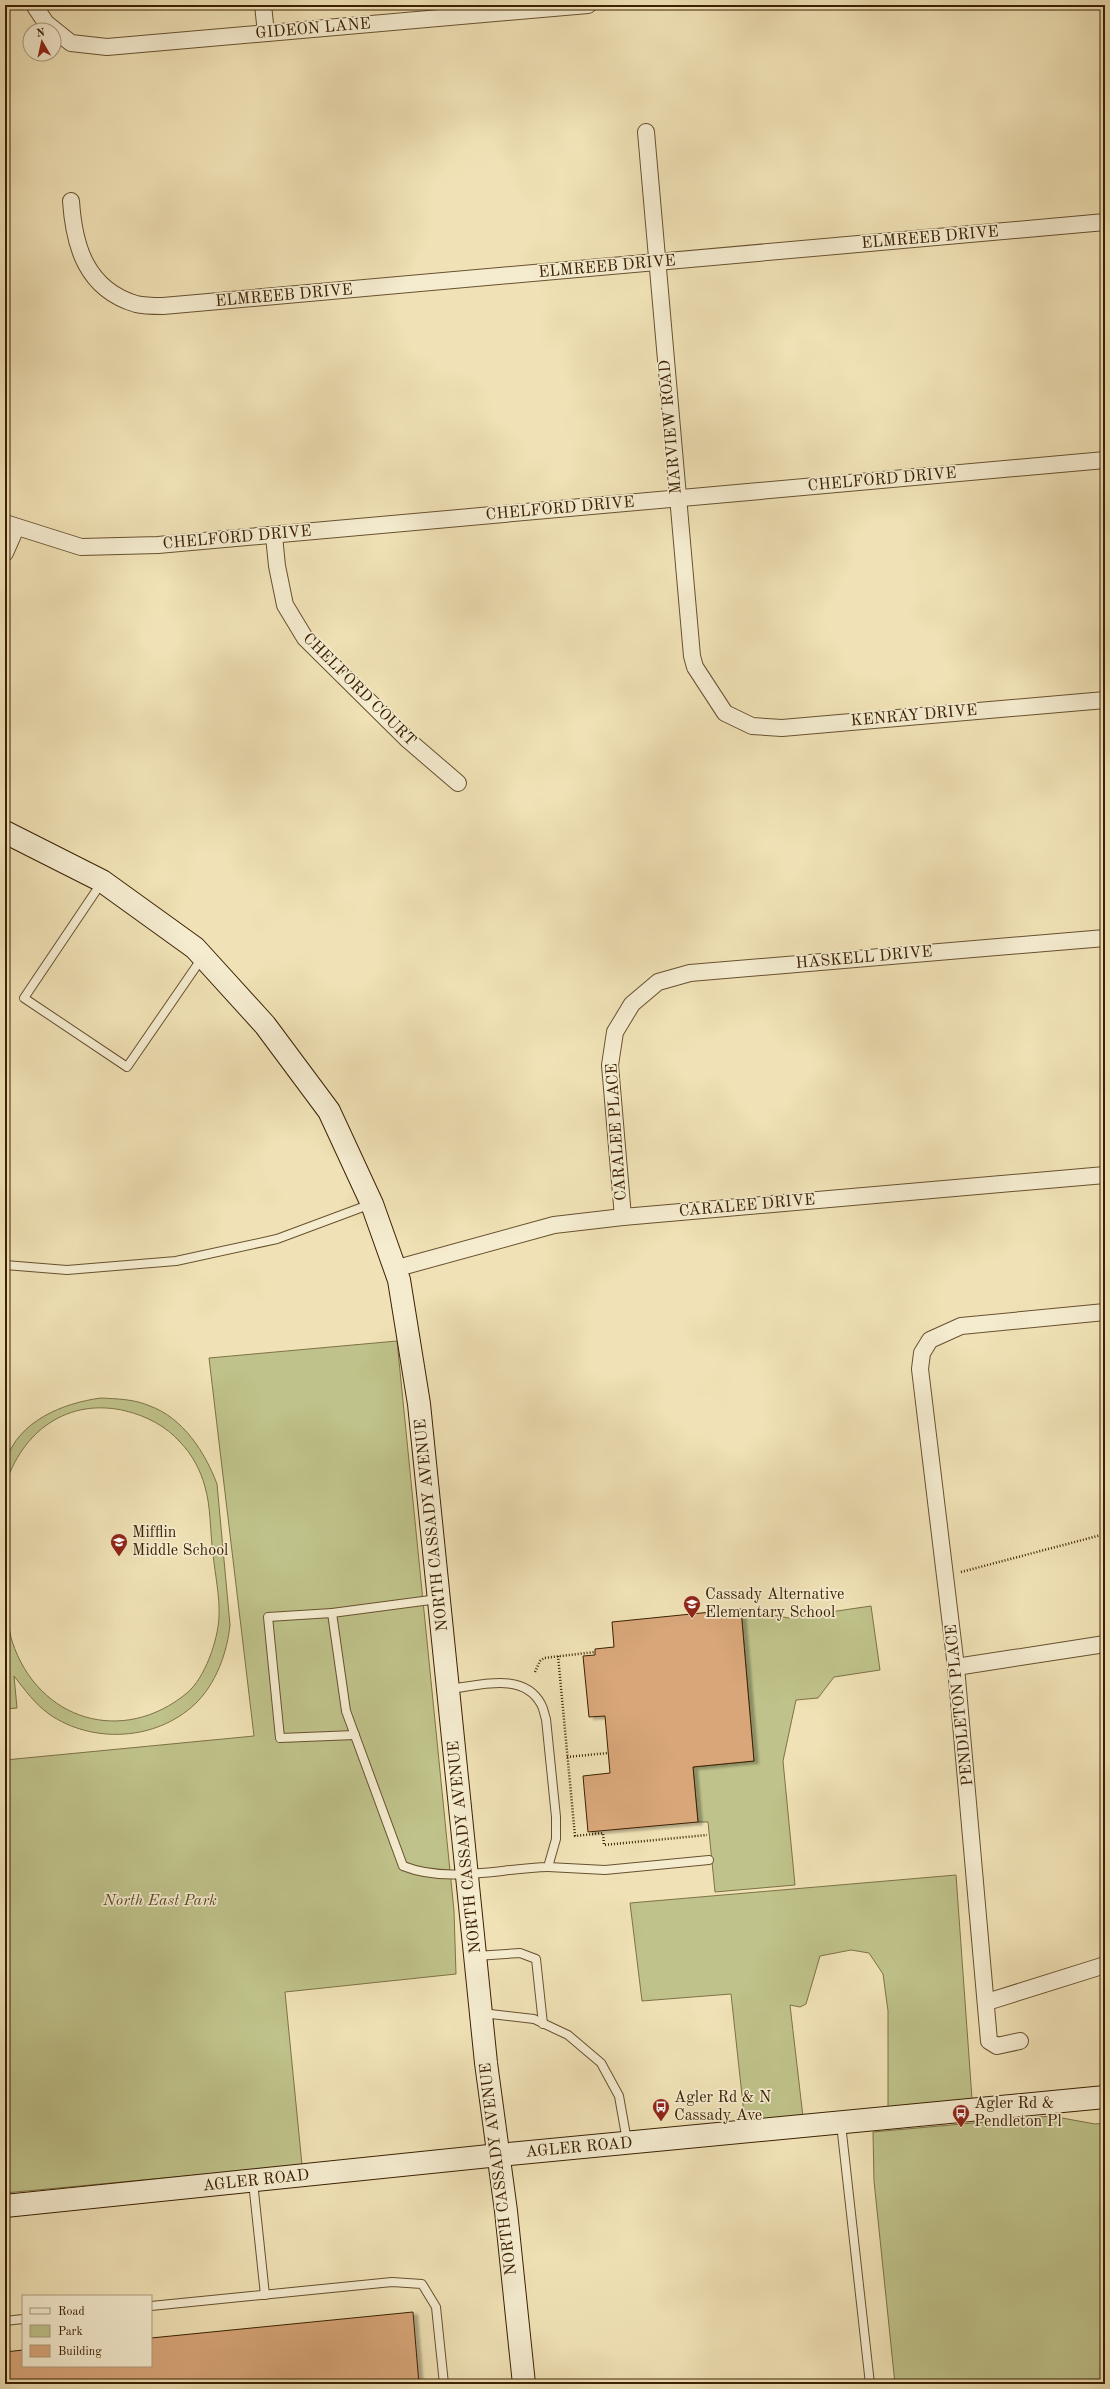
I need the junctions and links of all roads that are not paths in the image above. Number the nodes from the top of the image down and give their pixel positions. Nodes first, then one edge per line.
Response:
1 (34, 5) edge
2 (263, 5) edge
3 (588, 5) edge
4 (266, 33) junction
5 (646, 132) dead end
6 (71, 201) dead end
7 (1105, 222) edge
8 (657, 263) junction
9 (1105, 460) edge
10 (678, 499) junction
11 (10, 525) edge
12 (274, 536) junction
13 (5, 553) edge
14 (1105, 700) edge
15 (725, 713) joint
16 (458, 783) dead end
17 (5, 832) edge
18 (102, 881) junction
19 (1105, 938) edge
20 (202, 958) junction
21 (632, 1004) joint
22 (1105, 1175) edge
23 (372, 1204) junction
24 (623, 1217) junction
25 (5, 1265) edge
26 (394, 1269) junction
27 (1105, 1312) edge
28 (439, 1599) junction
29 (332, 1613) junction
30 (1105, 1644) edge
31 (956, 1667) junction
32 (448, 1689) junction
33 (355, 1735) junction
34 (709, 1860) dead end
35 (548, 1867) junction
36 (468, 1874) junction
37 (476, 1956) junction
38 (1105, 1965) edge
39 (987, 2002) junction
40 (482, 2013) junction
41 (543, 2024) junction
42 (1020, 2041) dead end
43 (1105, 2097) edge
44 (841, 2123) junction
45 (627, 2144) junction
46 (499, 2155) junction
47 (253, 2182) junction
48 (5, 2206) edge
49 (266, 2295) junction
50 (152, 2306) edge
51 (22, 2319) edge
52 (5, 2321) edge
53 (444, 2384) edge
54 (524, 2384) edge
55 (870, 2384) edge

1 - 4 street, GIDEON LANE
2 - 4 street
3 - 4 street, GIDEON LANE
5 - 8 street, MARVIEW ROAD
6 - 8 street, ELMREEB DRIVE
7 - 8 street, ELMREEB DRIVE
8 - 10 street, MARVIEW ROAD
9 - 10 street, CHELFORD DRIVE
10 - 12 street, CHELFORD DRIVE
10 - 15 street, MARVIEW ROAD
11 - 12 street, CHELFORD DRIVE
11 - 13 street
12 - 16 street, CHELFORD COURT
14 - 15 street, KENRAY DRIVE
17 - 18 main road, NORTH CASSADY AVENUE
18 - 20 main road, NORTH CASSADY AVENUE
18 - 20 lane
19 - 21 street, HASKELL DRIVE
20 - 23 main road, NORTH CASSADY AVENUE
21 - 24 street, CARALEE PLACE
22 - 24 street, CARALEE DRIVE
23 - 25 lane
23 - 26 main road, NORTH CASSADY AVENUE
24 - 26 street, CARALEE DRIVE
26 - 28 main road, NORTH CASSADY AVENUE
27 - 31 street, PENDLETON PLACE
28 - 29 lane
28 - 32 main road, NORTH CASSADY AVENUE
29 - 33 lane
29 - 33 lane
30 - 31 street
31 - 39 street, PENDLETON PLACE
32 - 35 lane
32 - 36 main road, NORTH CASSADY AVENUE
33 - 36 lane
34 - 35 lane
35 - 36 lane
36 - 37 main road, NORTH CASSADY AVENUE
37 - 40 main road, NORTH CASSADY AVENUE
37 - 41 lane
38 - 39 street
39 - 42 street, PENDLETON PLACE
40 - 41 lane
40 - 46 main road, NORTH CASSADY AVENUE
41 - 45 lane
43 - 44 main road, AGLER ROAD
44 - 45 main road, AGLER ROAD
44 - 55 lane
45 - 46 main road, AGLER ROAD
46 - 47 main road, AGLER ROAD
46 - 54 main road, NORTH CASSADY AVENUE
47 - 48 main road, AGLER ROAD
47 - 49 lane
49 - 50 lane
49 - 53 lane
51 - 52 lane

